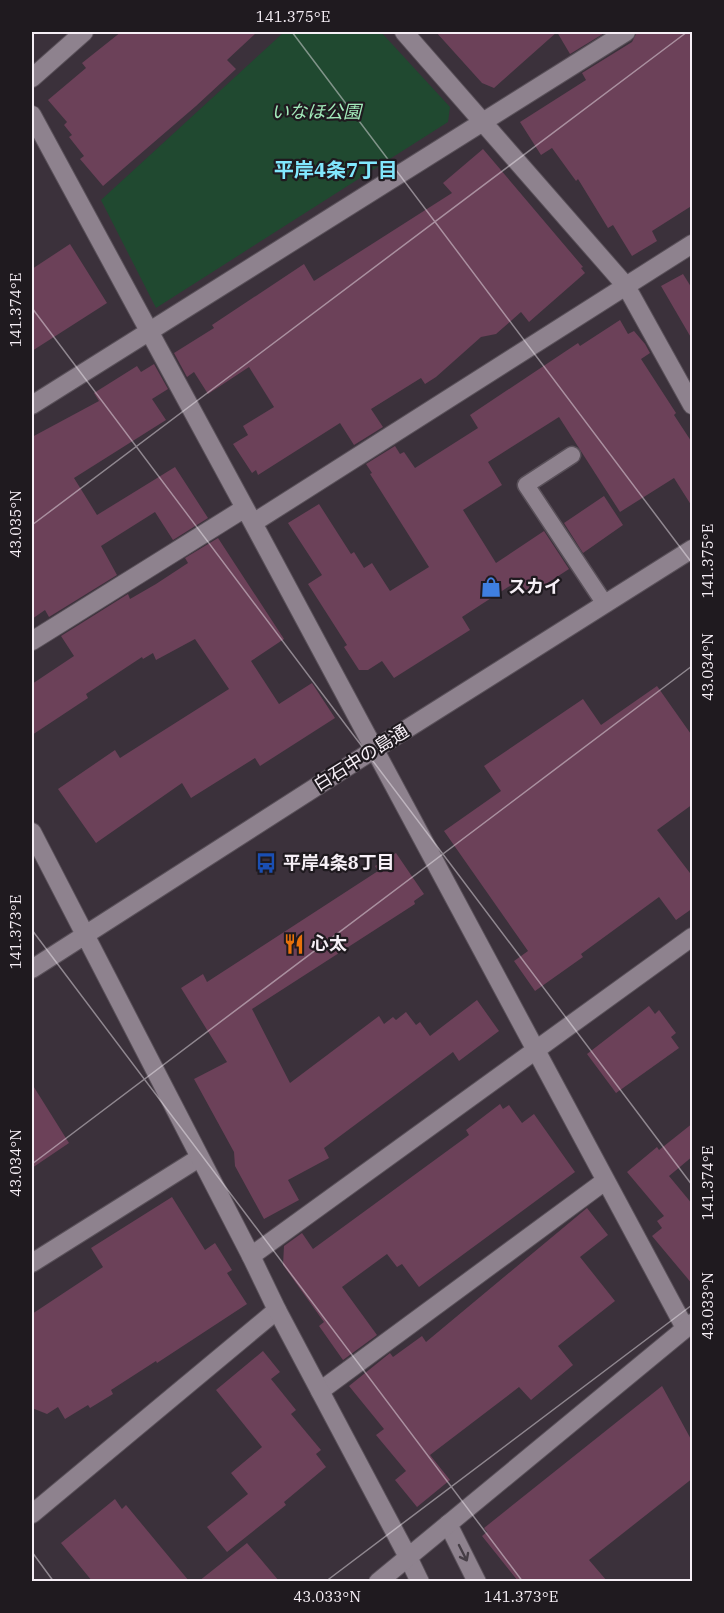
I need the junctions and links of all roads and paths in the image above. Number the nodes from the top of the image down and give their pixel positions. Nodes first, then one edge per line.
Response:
1 (84, 32) edge
2 (404, 32) edge
3 (627, 32) edge
4 (32, 78) edge
5 (32, 115) edge
6 (483, 121) junction
7 (693, 244) edge
8 (626, 286) junction
9 (149, 333) junction
10 (32, 405) edge
11 (693, 405) edge
12 (572, 455) dead end
13 (249, 516) junction
14 (693, 549) edge
15 (605, 604) junction
16 (32, 641) edge
17 (375, 749) junction
18 (32, 832) edge
19 (86, 934) junction
20 (693, 937) edge
21 (32, 969) edge
22 (535, 1049) junction
23 (199, 1158) junction
24 (605, 1181) junction
25 (251, 1256) junction
26 (32, 1263) edge
27 (277, 1310) junction
28 (690, 1331) edge
29 (320, 1391) junction
30 (32, 1514) edge
31 (448, 1524) junction
32 (408, 1557) junction
33 (378, 1581) edge
34 (420, 1581) edge
35 (477, 1581) edge

1 - 4 street
2 - 6 street
3 - 6 street
5 - 9 street
6 - 8 street
6 - 9 street
7 - 8 street
8 - 11 street
8 - 13 street
9 - 10 street
9 - 13 street
12 - 15 lane
13 - 16 street
13 - 17 street
14 - 15 street, 白石中の島通
15 - 17 street, 白石中の島通
17 - 19 street, 白石中の島通
17 - 22 street
18 - 19 street
19 - 21 street, 白石中の島通
19 - 23 street
20 - 22 street
22 - 24 street
22 - 25 street
23 - 25 street
23 - 26 street
24 - 28 street
24 - 29 street
25 - 27 street
27 - 29 street
27 - 30 street
28 - 31 street
29 - 32 street
31 - 32 street
31 -> 35 street
32 - 33 street
32 - 34 street

